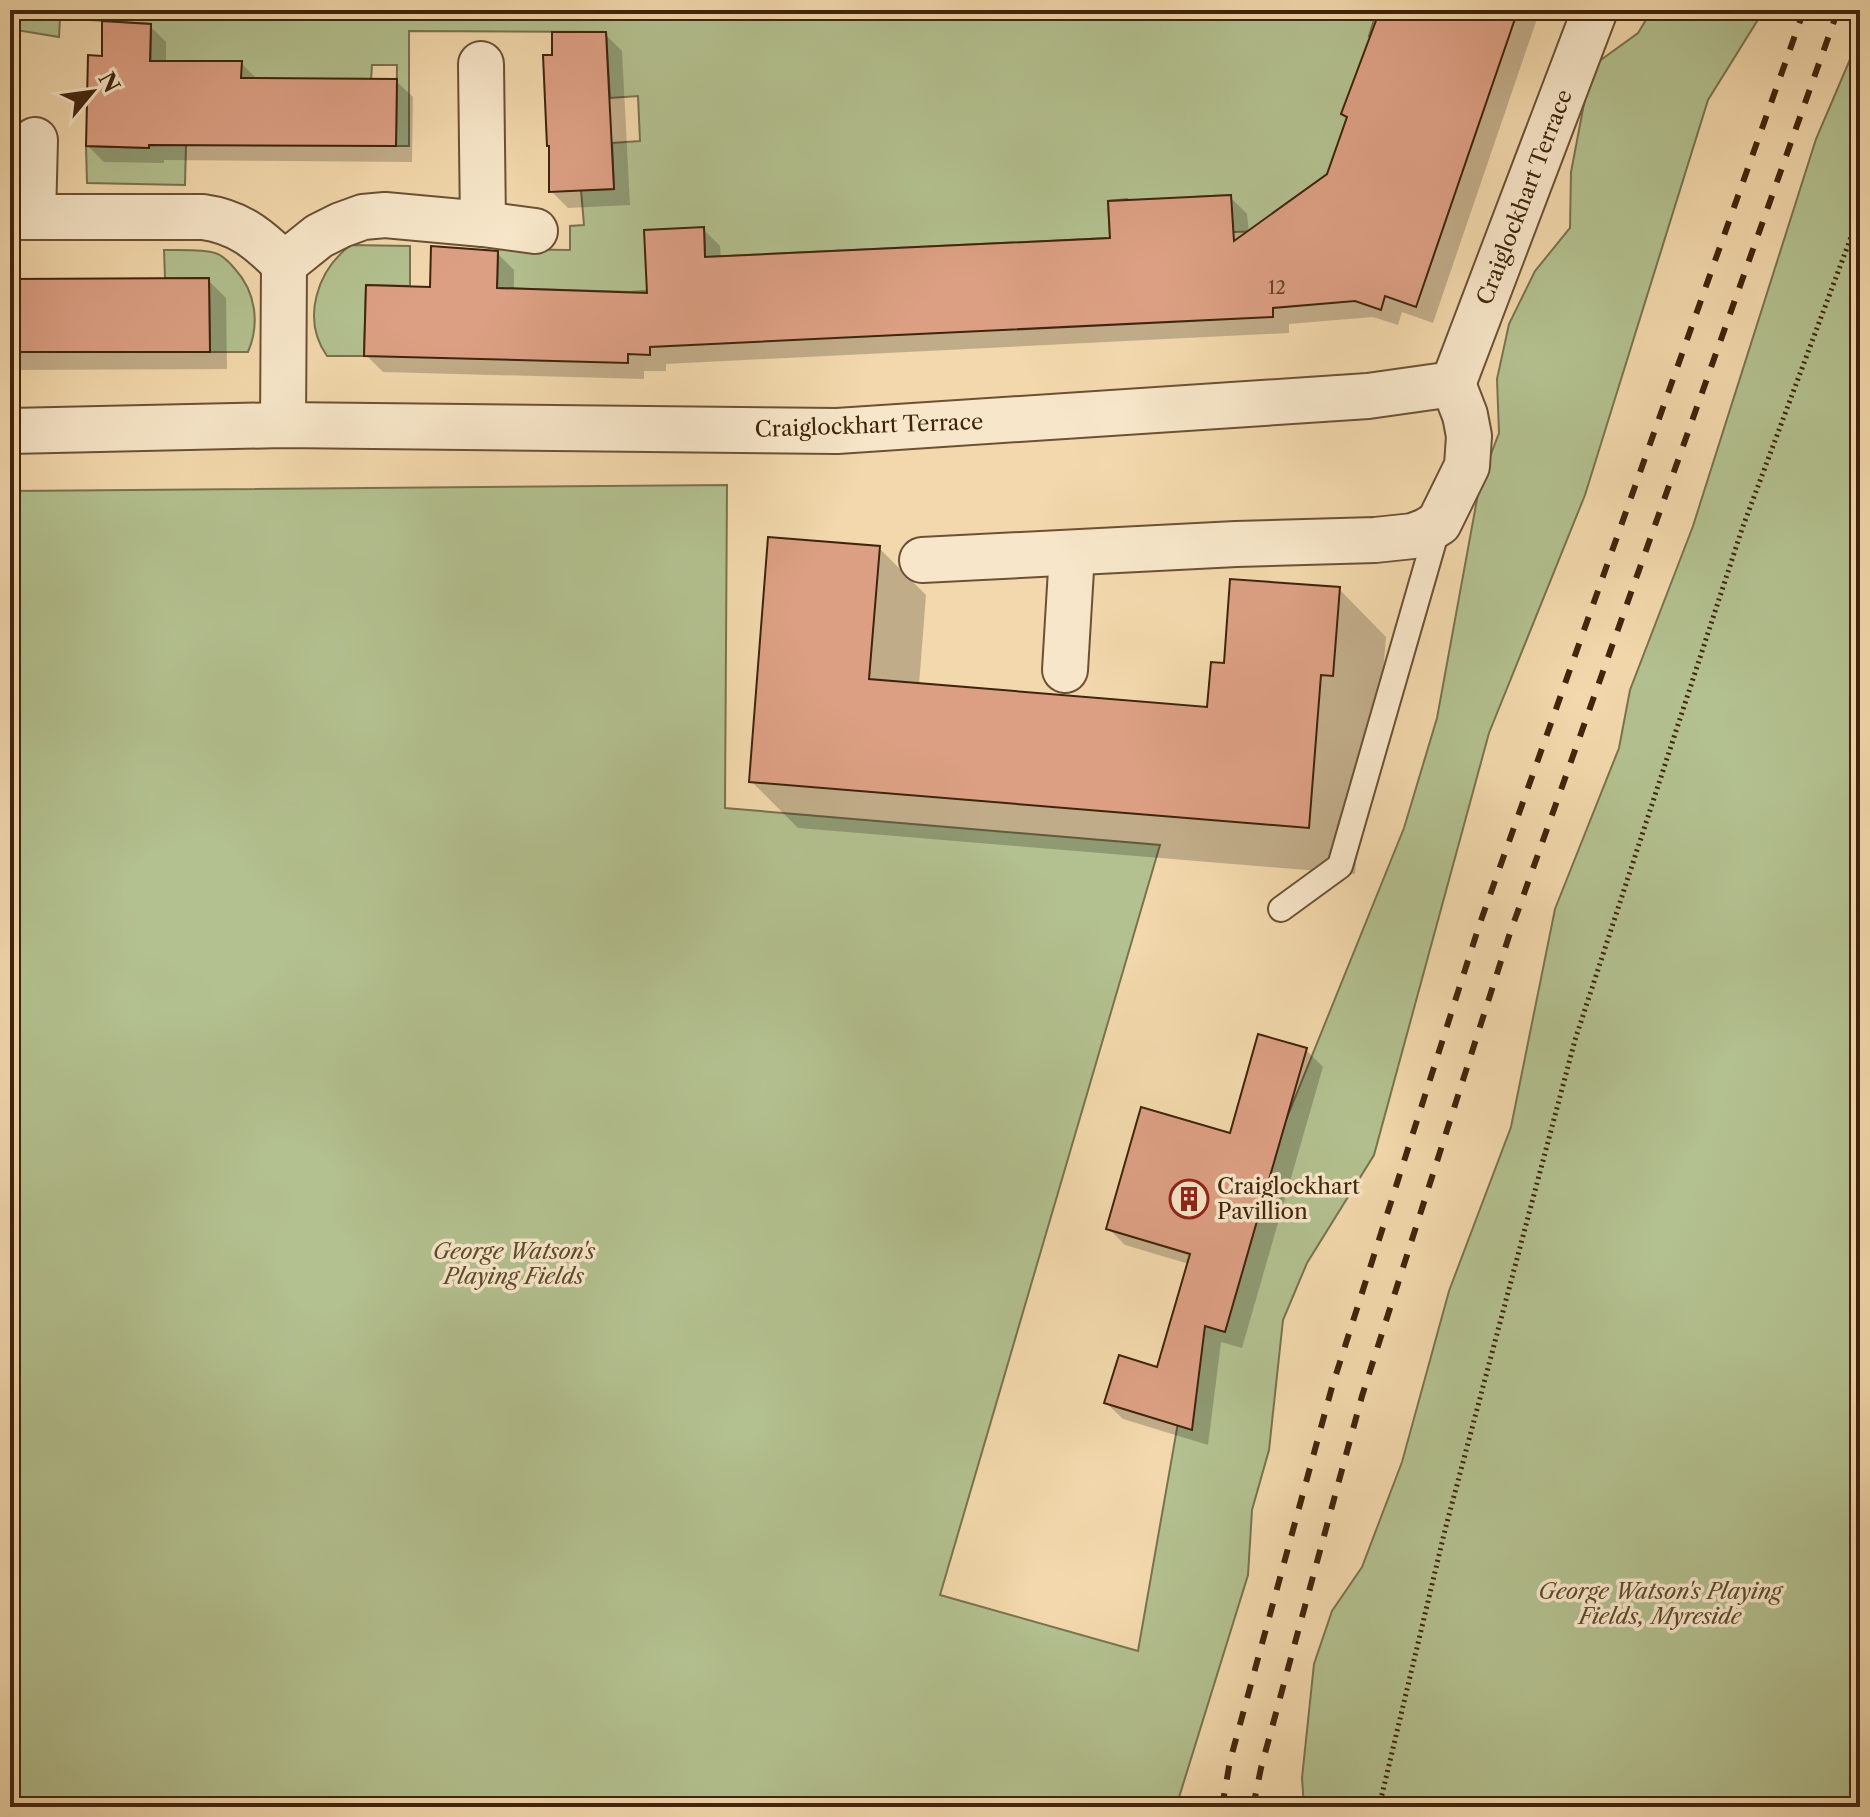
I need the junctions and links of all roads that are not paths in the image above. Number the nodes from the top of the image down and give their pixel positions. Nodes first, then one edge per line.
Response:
1 (1595, 10) edge
2 (481, 64) dead end
3 (35, 140) dead end
4 (21, 217) edge
5 (483, 224) junction
6 (535, 231) dead end
7 (284, 264) junction
8 (1453, 384) junction
9 (283, 425) junction
10 (10, 431) edge
11 (1439, 523) junction
12 (1072, 553) junction
13 (922, 560) dead end
14 (1065, 670) dead end
15 (1281, 909) dead end

1 - 8 street, Craiglockhart Terrace
2 - 5 street
3 - 4 street
4 - 7 street
5 - 6 street
5 - 7 street
7 - 9 street
8 - 9 street, Craiglockhart Terrace
8 - 11 street
9 - 10 street, Craiglockhart Terrace
11 - 12 street
11 - 15 lane
12 - 13 street
12 - 14 street

